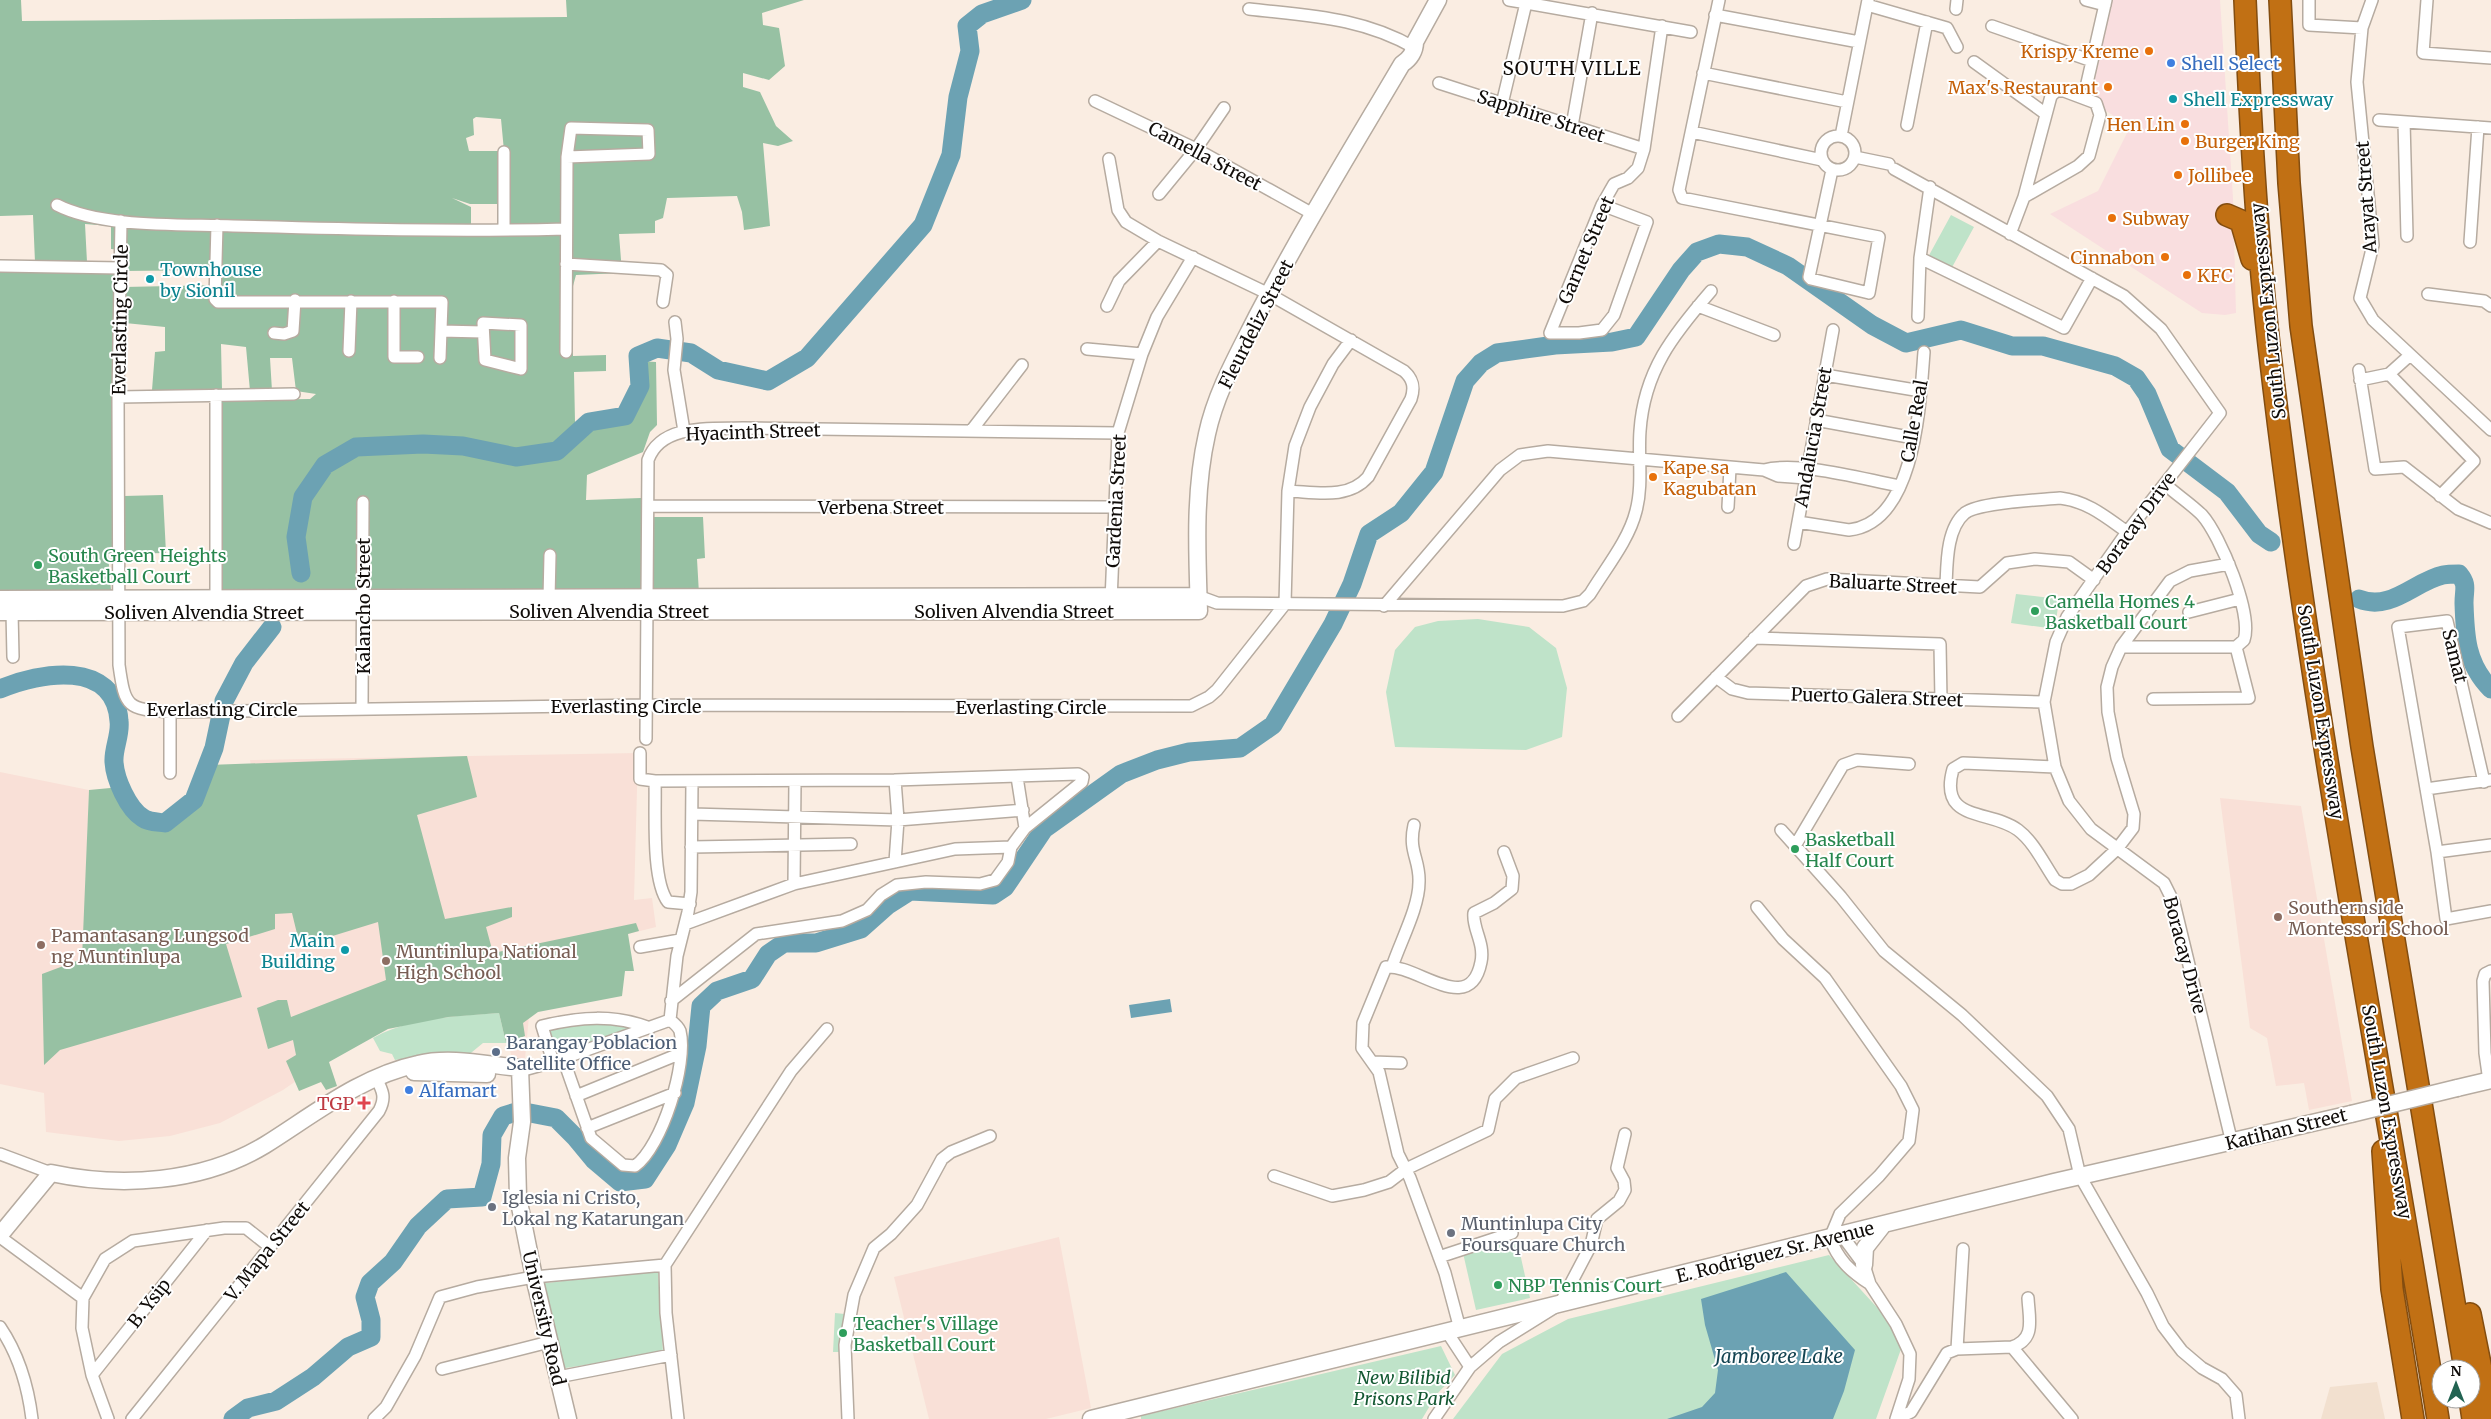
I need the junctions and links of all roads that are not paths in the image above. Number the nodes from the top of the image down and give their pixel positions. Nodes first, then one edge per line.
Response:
1 (1438, 0) edge
2 (1510, 0) edge
3 (1719, 0) edge
4 (2086, 0) edge
5 (2245, 0) edge
6 (2280, 0) edge
7 (2309, 0) edge
8 (2372, 0) edge
9 (2426, 0) edge
10 (1526, 3) junction
11 (1867, 3) edge
12 (2106, 3) edge
13 (1249, 9) dead end
14 (1592, 13) junction
15 (1716, 15) junction
16 (1926, 22) junction
17 (1662, 26) junction
18 (1992, 26) dead end
19 (2362, 28) junction
20 (1691, 32) dead end
21 (1859, 42) junction
22 (1413, 45) junction
23 (1957, 48) dead end
24 (2491, 58) edge
25 (2092, 61) junction
26 (1974, 62) dead end
27 (1703, 73) junction
28 (1439, 82) dead end
29 (2087, 83) dead end
30 (1096, 101) dead end
31 (1848, 102) junction
32 (1502, 104) junction
33 (1224, 108) dead end
34 (2046, 114) junction
35 (2379, 120) dead end
36 (2404, 122) junction
37 (1907, 125) dead end
38 (1572, 126) junction
39 (2478, 127) junction
40 (2491, 128) edge
41 (1692, 132) junction
42 (1841, 136) junction
43 (1196, 148) junction
44 (1644, 149) junction
45 (504, 152) dead end
46 (567, 157) junction
47 (1855, 157) junction
48 (1109, 160) dead end
49 (1822, 160) junction
50 (1832, 170) junction
51 (1930, 187) junction
52 (1159, 194) dead end
53 (2024, 197) junction
54 (57, 205) dead end
55 (1602, 206) junction
56 (1313, 214) junction
57 (2227, 215) dead end
58 (121, 221) junction
59 (216, 225) junction
60 (1820, 225) junction
61 (504, 230) junction
62 (566, 230) junction
63 (2010, 234) junction
64 (2407, 236) dead end
65 (1158, 241) junction
66 (2470, 242) dead end
67 (1193, 257) junction
68 (1920, 258) junction
69 (566, 264) junction
70 (0, 266) edge
71 (121, 268) junction
72 (2092, 278) junction
73 (1711, 291) dead end
74 (1269, 294) junction
75 (2428, 294) dead end
76 (295, 300) junction
77 (351, 301) junction
78 (394, 301) junction
79 (663, 302) dead end
80 (1108, 306) dead end
81 (1698, 306) junction
82 (2491, 306) edge
83 (1918, 317) dead end
84 (675, 322) dead end
85 (1833, 330) dead end
86 (441, 331) junction
87 (483, 332) junction
88 (274, 333) dead end
89 (1774, 335) dead end
90 (1350, 340) junction
91 (2269, 342) junction
92 (1087, 349) dead end
93 (349, 351) dead end
94 (566, 352) dead end
95 (1924, 352) dead end
96 (1142, 354) junction
97 (2409, 356) junction
98 (418, 357) dead end
99 (440, 358) dead end
100 (1022, 365) dead end
101 (2389, 374) junction
102 (1825, 375) junction
103 (1921, 391) junction
104 (294, 394) dead end
105 (216, 395) junction
106 (118, 397) junction
107 (1816, 420) junction
108 (2491, 430) edge
109 (684, 431) junction
110 (971, 431) junction
111 (1118, 433) junction
112 (1914, 438) junction
113 (1640, 459) junction
114 (1730, 468) junction
115 (1807, 474) junction
116 (2166, 485) junction
117 (1900, 486) junction
118 (1288, 491) junction
119 (2440, 496) junction
120 (363, 502) dead end
121 (648, 506) junction
122 (1113, 507) junction
123 (1728, 507) dead end
124 (1798, 522) junction
125 (2491, 523) edge
126 (2127, 532) junction
127 (1794, 544) dead end
128 (550, 555) dead end
129 (2229, 564) junction
130 (2094, 580) junction
131 (1946, 586) junction
132 (0, 599) edge
133 (549, 599) junction
134 (2240, 599) junction
135 (1198, 603) junction
136 (1111, 604) junction
137 (1285, 604) junction
138 (648, 605) junction
139 (119, 606) junction
140 (216, 606) junction
141 (363, 606) junction
142 (1384, 606) junction
143 (6, 612) edge
144 (2189, 612) dead end
145 (1754, 638) junction
146 (2121, 647) junction
147 (2236, 647) junction
148 (13, 658) dead end
149 (1716, 677) junction
150 (2154, 699) dead end
151 (1941, 700) junction
152 (2044, 702) junction
153 (647, 705) junction
154 (362, 709) junction
155 (170, 712) junction
156 (1678, 716) dead end
157 (646, 739) dead end
158 (640, 753) dead end
159 (1909, 764) dead end
160 (2055, 767) junction
161 (170, 773) dead end
162 (1017, 777) junction
163 (894, 780) junction
164 (655, 781) junction
165 (795, 781) junction
166 (2488, 781) edge
167 (692, 782) junction
168 (2426, 789) junction
169 (1022, 810) junction
170 (692, 814) junction
171 (795, 816) junction
172 (898, 820) junction
173 (1414, 825) dead end
174 (1025, 828) junction
175 (1782, 830) dead end
176 (794, 844) junction
177 (851, 844) dead end
178 (2491, 845) edge
179 (1795, 846) junction
180 (691, 847) junction
181 (1011, 847) junction
182 (2117, 849) junction
183 (1504, 852) dead end
184 (2437, 852) junction
185 (895, 862) junction
186 (794, 884) junction
187 (690, 904) junction
188 (1757, 907) dead end
189 (2491, 911) edge
190 (685, 924) junction
191 (680, 940) junction
192 (640, 947) dead end
193 (1392, 967) junction
194 (2491, 971) edge
195 (671, 1001) junction
196 (670, 1020) junction
197 (650, 1028) junction
198 (827, 1028) dead end
199 (2377, 1052) junction
200 (679, 1054) junction
201 (1573, 1058) dead end
202 (558, 1060) junction
203 (1372, 1062) junction
204 (1402, 1063) dead end
205 (520, 1070) junction
206 (376, 1078) junction
207 (2490, 1080) edge
208 (674, 1093) junction
209 (576, 1096) junction
210 (587, 1128) junction
211 (1625, 1134) dead end
212 (990, 1136) dead end
213 (2232, 1143) junction
214 (0, 1154) edge
215 (1406, 1169) junction
216 (51, 1173) junction
217 (1274, 1176) dead end
218 (2080, 1176) junction
219 (2439, 1213) junction
220 (1883, 1225) junction
221 (206, 1230) junction
222 (1512, 1233) dead end
223 (1836, 1233) junction
224 (0, 1236) edge
225 (270, 1247) junction
226 (1963, 1249) dead end
227 (1439, 1256) junction
228 (1860, 1259) junction
229 (1842, 1263) junction
230 (665, 1265) junction
231 (534, 1277) junction
232 (1870, 1284) junction
233 (83, 1298) junction
234 (2028, 1298) dead end
235 (1560, 1304) junction
236 (0, 1327) edge
237 (1454, 1331) junction
238 (549, 1342) junction
239 (2012, 1347) junction
240 (1957, 1349) junction
241 (671, 1355) junction
242 (2463, 1359) edge
243 (1470, 1367) junction
244 (442, 1369) dead end
245 (92, 1375) junction
246 (558, 1377) junction
247 (1135, 1413) edge
248 (32, 1419) edge
249 (108, 1419) edge
250 (132, 1419) edge
251 (374, 1419) edge
252 (568, 1419) edge
253 (678, 1419) edge
254 (848, 1419) edge
255 (1091, 1419) edge
256 (1434, 1419) edge
257 (1896, 1419) edge
258 (2072, 1419) edge
259 (2239, 1419) edge
260 (2413, 1419) edge
261 (2438, 1419) edge
262 (2491, 1419) edge

1 - 22 street, Fleurdeliz Street
2 - 10 street
3 - 15 street
4 - 12 street
5 - 91 highway, South Luzon Expressway
6 - 219 highway, South Luzon Expressway
7 - 19 street
8 - 19 street, Arayat Street
9 - 24 street
10 - 14 street
10 - 32 street
11 - 16 street
11 - 21 street
12 - 25 street
13 - 22 street
14 - 17 street
14 - 38 street
15 - 21 street
15 - 27 street
16 - 23 street
16 - 37 street
17 - 20 street
17 - 44 street, Garnet Street
18 - 25 street
19 - 97 street, Arayat Street
21 - 31 street
22 - 56 street, Fleurdeliz Street
25 - 29 street
26 - 34 street
27 - 31 street
27 - 41 street
28 - 32 street, Sapphire Street
30 - 43 street, Camella Street
31 - 42 street
32 - 38 street, Sapphire Street
33 - 43 street
34 - 53 street
34 - 53 street
35 - 36 street
36 - 39 street
36 - 64 street
38 - 44 street, Sapphire Street
39 - 40 street
39 - 66 street
41 - 49 street
41 - 60 street
42 - 47 street
42 - 49 street
43 - 52 street
43 - 56 street, Camella Street
44 - 55 street, Garnet Street
45 - 61 street
46 - 46 street
46 - 62 street
47 - 50 street
47 - 51 street, Boracay Drive
48 - 65 street
49 - 50 street
50 - 60 street
51 - 63 street, Boracay Drive
51 - 68 street
53 - 63 street
54 - 58 street
55 - 55 street, Garnet Street
56 - 74 street, Fleurdeliz Street
57 - 91 highway
58 - 59 street
58 - 71 street, Everlasting Circle
59 - 61 street
59 - 76 street
60 - 60 street
61 - 62 street
62 - 69 street
63 - 72 street, Boracay Drive
65 - 67 street
65 - 80 street
67 - 74 street
67 - 96 street, Gardenia Street
68 - 72 street
68 - 83 street
69 - 79 street
69 - 94 street
70 - 71 street
71 - 106 street, Everlasting Circle
72 - 116 street, Boracay Drive
73 - 81 street, Soliven Alvendia Street
74 - 90 street
74 - 135 street, Fleurdeliz Street
75 - 82 street
76 - 77 street
76 - 88 street
77 - 78 street
77 - 93 street
78 - 86 street
78 - 98 street
81 - 89 street
81 - 113 street, Soliven Alvendia Street
84 - 109 street
85 - 102 street, Andalucia Street
86 - 87 street
86 - 99 street
87 - 87 street
90 - 118 street
90 - 118 street
91 - 199 highway, South Luzon Expressway
92 - 96 street
95 - 103 street, Calle Real
96 - 111 street, Gardenia Street
97 - 101 street
97 - 108 street, Arayat Street
100 - 110 street
101 - 119 street
101 - 119 street
102 - 103 street
102 - 107 street, Andalucia Street
103 - 112 street, Calle Real
104 - 105 street
105 - 106 street
105 - 140 street
106 - 139 street, Everlasting Circle
107 - 112 street
107 - 115 street, Andalucia Street
109 - 110 street, Hyacinth Street
109 - 121 street, Hyacinth Street
110 - 111 street, Hyacinth Street
111 - 122 street, Gardenia Street
112 - 117 street, Calle Real
113 - 114 street
113 - 142 street
113 - 142 street, Soliven Alvendia Street
114 - 115 street
114 - 123 street
115 - 117 street
115 - 124 street, Andalucia Street
116 - 126 street, Boracay Drive
116 - 129 street
117 - 124 street, Calle Real
118 - 137 street
119 - 125 street
120 - 141 street, Kalancho Street
121 - 122 street, Verbena Street
121 - 138 street, Hyacinth Street
122 - 136 street, Gardenia Street
124 - 127 street, Andalucia Street
126 - 130 street, Boracay Drive
126 - 131 street
128 - 133 street
129 - 134 street
129 - 146 street
130 - 131 street, Baluarte Street
130 - 152 street, Boracay Drive
131 - 145 street, Baluarte Street
132 - 139 street, Soliven Alvendia Street
133 - 138 street, Soliven Alvendia Street
133 - 141 street, Soliven Alvendia Street
134 - 144 street
134 - 147 street
135 - 136 street, Soliven Alvendia Street
135 - 137 street, Soliven Alvendia Street
136 - 138 street, Soliven Alvendia Street
137 - 142 street, Soliven Alvendia Street
137 - 153 street, Everlasting Circle
138 - 141 street, Soliven Alvendia Street
138 - 153 street, Hyacinth Street
139 - 140 street, Soliven Alvendia Street
139 - 143 street, Soliven Alvendia Street
139 - 155 street, Everlasting Circle
140 - 141 street, Soliven Alvendia Street
141 - 154 street, Kalancho Street
143 - 148 street
145 - 149 street, Baluarte Street
145 - 151 street
146 - 147 street
146 - 182 street
147 - 150 street
149 - 151 street, Puerto Galera Street
149 - 156 street, Baluarte Street
151 - 152 street, Puerto Galera Street
152 - 160 street, Boracay Drive
153 - 154 street, Everlasting Circle
153 - 157 street, Hyacinth Street
154 - 155 street, Everlasting Circle
155 - 161 street
158 - 164 street
159 - 179 street
160 - 182 street, Boracay Drive
160 - 182 street
162 - 163 street
162 - 169 street
162 - 174 street
163 - 165 street
163 - 172 street
164 - 167 street
164 - 187 street
165 - 167 street
165 - 171 street
166 - 168 street
166 - 168 street, Samat
167 - 170 street
168 - 184 street
169 - 172 street
169 - 174 street
170 - 171 street
170 - 180 street
171 - 172 street
171 - 176 street
172 - 185 street
173 - 193 street
174 - 181 street
175 - 179 street
176 - 177 street
176 - 180 street
176 - 186 street
178 - 184 street
179 - 218 street
180 - 187 street
181 - 185 street
181 - 195 street
182 - 213 street, Boracay Drive
183 - 193 street
184 - 189 street
185 - 186 street
186 - 190 street
187 - 190 street
188 - 223 street
190 - 191 street
191 - 192 street
191 - 195 street
193 - 203 street
194 - 207 street
195 - 196 street
196 - 197 street
196 - 200 street
197 - 202 street
197 - 202 street
198 - 230 street
199 - 260 highway
199 - 261 highway, South Luzon Expressway
200 - 208 street
200 - 209 street
201 - 215 street
202 - 205 street
202 - 209 street
203 - 204 street
203 - 215 street
205 - 206 street
205 - 231 street, University Road
206 - 216 street
206 - 225 street, V. Mapa Street
207 - 213 street, Katihan Street, bridge
208 - 210 street
208 - 210 street
209 - 210 street
211 - 235 street
212 - 254 street
213 - 218 street, Katihan Street
214 - 216 street
215 - 217 street
215 - 227 street
216 - 224 street
218 - 220 street, E. Rodriguez Sr. Avenue
218 - 259 street
219 - 242 highway, South Luzon Expressway
219 - 262 highway
220 - 223 street, E. Rodriguez Sr. Avenue
220 - 228 street
221 - 225 street
221 - 233 street
221 - 245 street, B. Ysip
222 - 227 street
223 - 228 street
223 - 229 street
223 - 235 street, E. Rodriguez Sr. Avenue
224 - 233 street
225 - 250 street, V. Mapa Street
226 - 240 street
227 - 237 street
228 - 229 street
228 - 232 street
229 - 232 street
230 - 231 street
230 - 241 street
231 - 238 street, University Road
231 - 251 street
232 - 257 street
233 - 245 street
234 - 239 street
235 - 237 street, E. Rodriguez Sr. Avenue
235 - 243 street
236 - 248 street
237 - 243 street
237 - 247 street, E. Rodriguez Sr. Avenue
238 - 244 street
238 - 246 street, University Road
239 - 240 street
239 - 258 street
240 - 257 street
241 - 246 street
241 - 253 street
243 - 256 street
245 - 249 street
246 - 252 street, University Road
247 - 255 street, E. Rodriguez Sr. Avenue

